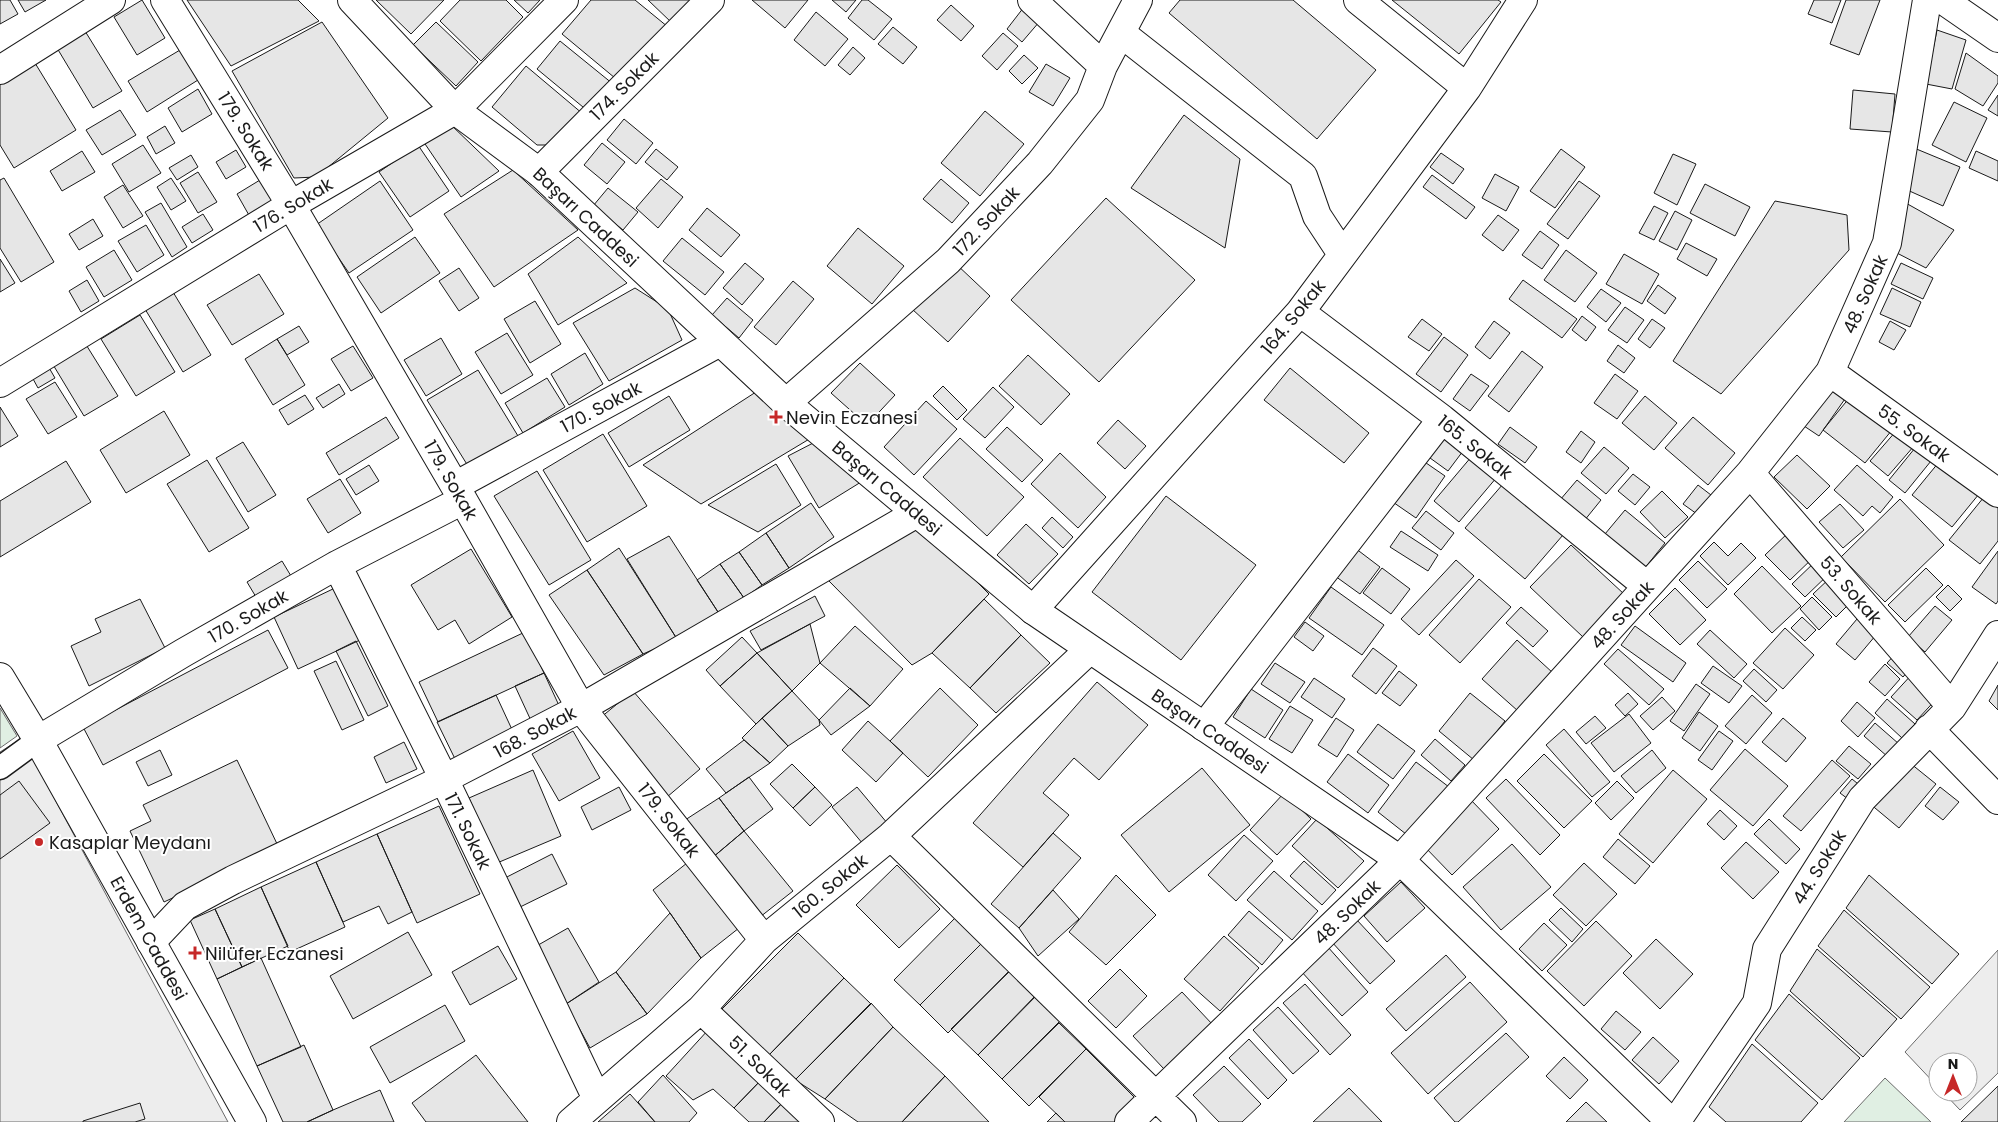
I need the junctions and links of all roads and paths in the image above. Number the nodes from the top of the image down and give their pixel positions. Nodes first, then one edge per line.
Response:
1 (111, 0) edge
2 (165, 0) edge
3 (352, 0) edge
4 (564, 0) edge
5 (710, 0) edge
6 (1032, 0) edge
7 (1138, 0) edge
8 (1358, 0) edge
9 (1523, 0) edge
10 (1928, 0) edge
11 (1943, 0) edge
12 (1121, 33) junction
13 (1998, 38) edge
14 (1103, 66) junction
15 (0, 70) edge
16 (1467, 88) junction
17 (455, 110) junction
18 (539, 172) junction
19 (291, 205) junction
20 (1342, 254) junction
21 (1300, 312) junction
22 (720, 342) junction
23 (1830, 372) junction
24 (0, 383) edge
25 (786, 403) junction
26 (1442, 419) junction
27 (1750, 473) junction
28 (459, 493) junction
29 (1998, 493) edge
30 (917, 513) junction
31 (337, 565) junction
32 (1647, 586) junction
33 (1032, 610) junction
34 (1998, 635) edge
35 (1089, 650) junction
36 (0, 677) edge
37 (1952, 707) junction
38 (581, 708) junction
39 (1204, 728) junction
40 (1929, 729) junction
41 (38, 740) junction
42 (0, 768) edge
43 (444, 780) junction
44 (1998, 800) edge
45 (891, 836) junction
46 (1400, 860) junction
47 (764, 940) junction
48 (151, 942) junction
49 (701, 1009) junction
50 (1156, 1096) junction
51 (597, 1099) junction
52 (252, 1122) edge
53 (571, 1122) edge
54 (820, 1122) edge
55 (1130, 1122) edge
56 (1182, 1122) edge
57 (1671, 1122) edge
58 (1676, 1122) edge

1 - 15 street
2 - 19 street, 179. Sokak
3 - 17 street, Başarı Caddesi
4 - 17 street, 176. Sokak
5 - 18 street, 174. Sokak
6 - 14 street
7 - 12 street, 172. Sokak
8 - 16 street
9 - 16 street, 164. Sokak
10 - 23 street, 48. Sokak
11 - 13 street
12 - 14 street, 172. Sokak
12 - 20 street
14 - 25 street, 172. Sokak
16 - 20 street, 164. Sokak
17 - 18 street, Başarı Caddesi
17 - 19 street, 176. Sokak
18 - 22 street, Başarı Caddesi
19 - 24 street, 176. Sokak
19 - 28 street, 179. Sokak
20 - 21 street, 164. Sokak
21 - 26 street, 165. Sokak
21 - 33 street, 164. Sokak
22 - 25 street, Başarı Caddesi
22 - 28 street, 170. Sokak
23 - 27 street, 48. Sokak
23 - 29 street, 55. Sokak
25 - 30 street, Başarı Caddesi
26 - 32 street, 165. Sokak
26 - 39 street
27 - 32 street, 48. Sokak
27 - 37 street, 53. Sokak
28 - 31 street, 170. Sokak
28 - 38 street, 179. Sokak
30 - 33 street, Başarı Caddesi
30 - 38 street, 168. Sokak
31 - 41 street, 170. Sokak
31 - 43 street, 171. Sokak
32 - 46 street, 48. Sokak
33 - 35 street, Başarı Caddesi
34 - 37 street, 44. Sokak
35 - 39 street, Başarı Caddesi
35 - 45 street, 160. Sokak
36 - 41 street, Erdem Caddesi
37 - 40 street, 44. Sokak
38 - 43 street, 168. Sokak
38 - 47 street, 179. Sokak
39 - 46 street, Başarı Caddesi
40 - 44 street
40 - 58 street, 44. Sokak
41 - 42 street
41 - 48 street, Erdem Caddesi
43 - 48 street, 168. Sokak
43 - 51 street, 171. Sokak
45 - 47 street, 160. Sokak
45 - 50 street
46 - 50 street, 48. Sokak
46 - 57 street, Başarı Caddesi
47 - 49 street, 160. Sokak
48 - 52 street, Erdem Caddesi
49 - 51 street, 160. Sokak
49 - 54 street, 51. Sokak
50 - 55 street, 48. Sokak
50 - 56 street
51 - 53 street, 160. Sokak

